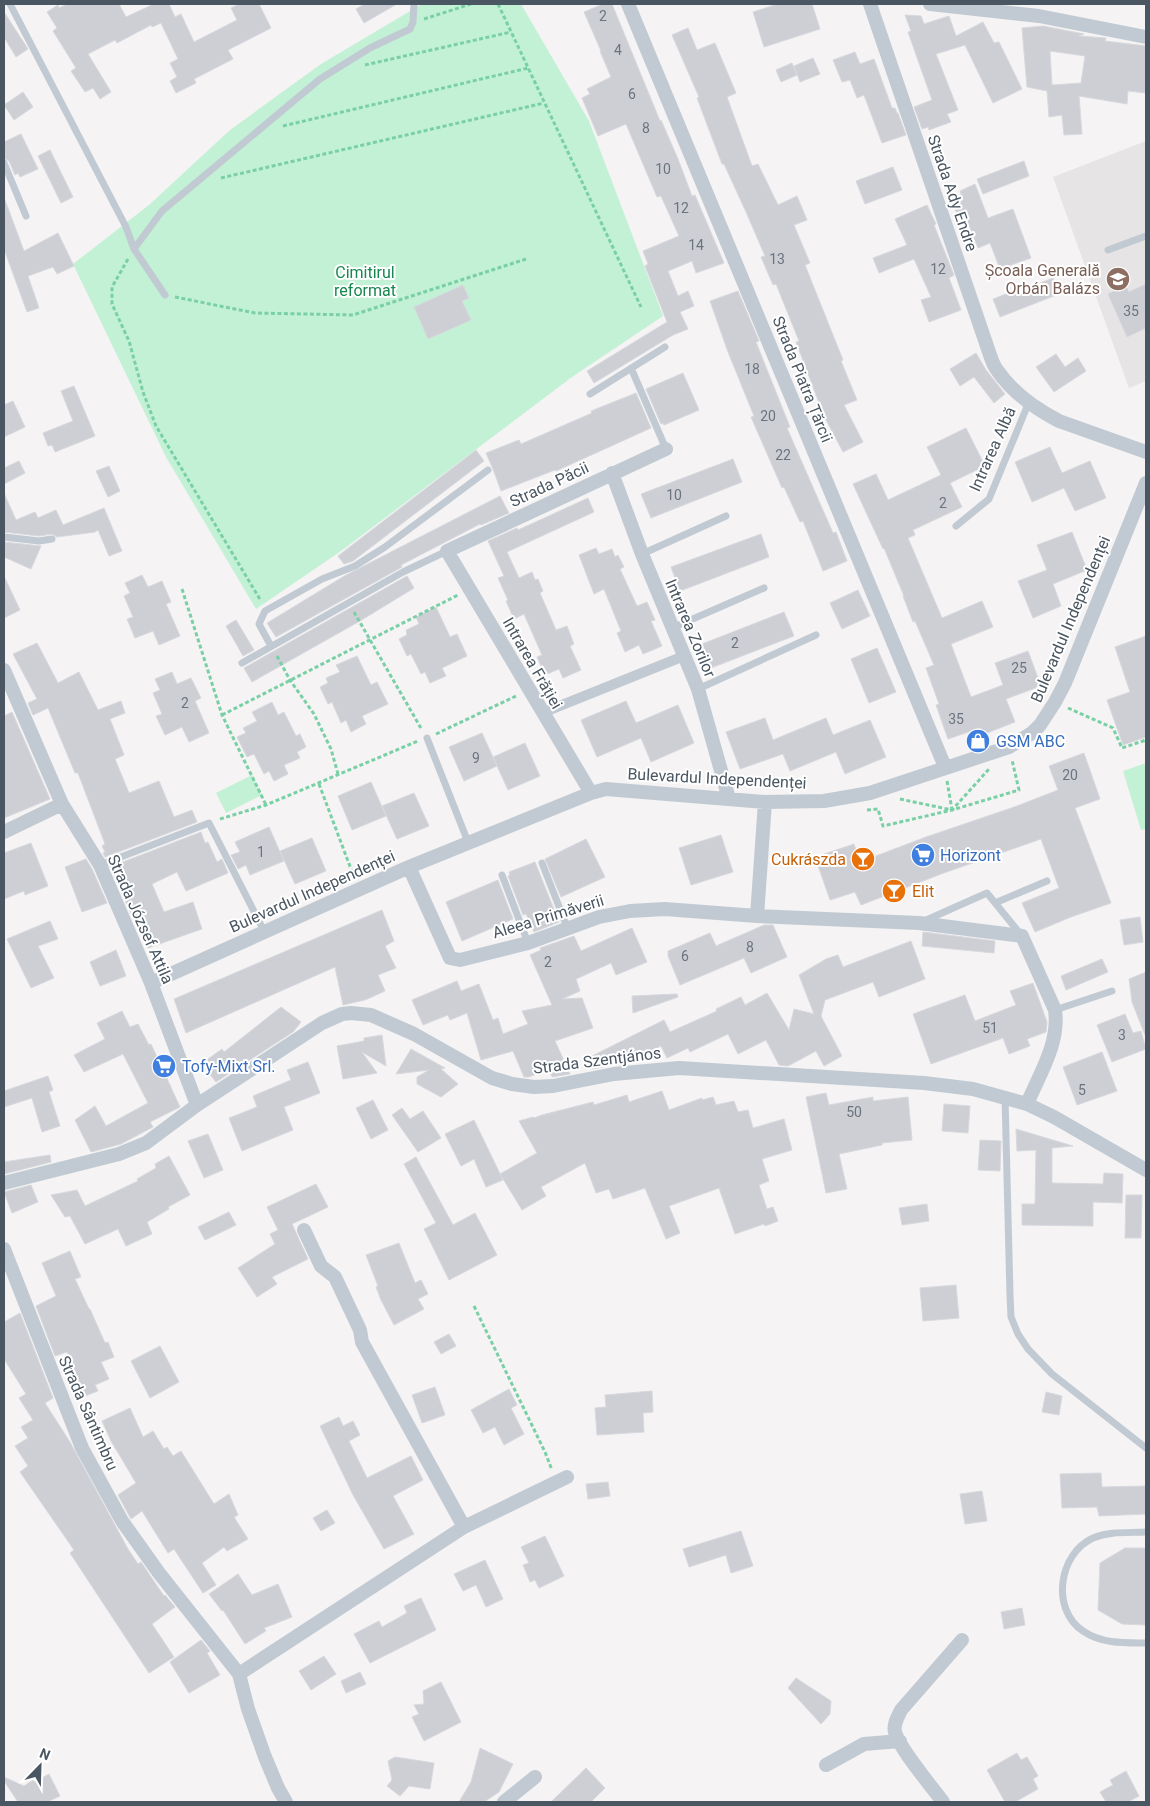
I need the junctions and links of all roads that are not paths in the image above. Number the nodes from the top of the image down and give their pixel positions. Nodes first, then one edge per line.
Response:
1 (10, 4) edge
2 (414, 4) edge
3 (628, 4) edge
4 (870, 4) edge
5 (930, 4) edge
6 (1146, 37) edge
7 (4, 162) edge
8 (26, 216) dead end
9 (1146, 236) edge
10 (134, 249) junction
11 (1108, 250) dead end
12 (165, 295) road end
13 (665, 347) dead end
14 (631, 368) junction
15 (590, 394) dead end
16 (1029, 401) junction
17 (666, 449) joint
18 (1146, 452) edge
19 (488, 470) dead end
20 (612, 473) junction
21 (1146, 483) edge
22 (726, 516) dead end
23 (956, 526) dead end
24 (4, 537) edge
25 (52, 539) dead end
26 (447, 551) junction
27 (642, 554) junction
28 (764, 588) dead end
29 (672, 628) junction
30 (816, 635) dead end
31 (271, 646) junction
32 (684, 656) junction
33 (242, 663) dead end
34 (4, 670) edge
35 (698, 689) junction
36 (542, 713) junction
37 (427, 738) road end
38 (945, 767) junction
39 (591, 793) junction
40 (729, 799) junction
41 (765, 802) junction
42 (62, 804) junction
43 (4, 832) edge
44 (468, 842) junction
45 (542, 862) dead end
46 (100, 865) junction
47 (408, 867) junction
48 (502, 875) dead end
49 (1047, 881) dead end
50 (995, 903) junction
51 (757, 916) junction
52 (919, 923) junction
53 (567, 927) junction
54 (264, 931) junction
55 (1022, 936) junction
56 (528, 943) junction
57 (150, 983) junction
58 (1112, 991) dead end
59 (1056, 1010) junction
60 (1005, 1097) junction
61 (1027, 1104) junction
62 (198, 1105) junction
63 (1146, 1170) edge
64 (4, 1183) edge
65 (304, 1230) dead end
66 (4, 1249) edge
67 (1146, 1448) edge
68 (562, 1479) road end
69 (464, 1527) junction
70 (1146, 1532) edge
71 (962, 1640) dead end
72 (1146, 1643) edge
73 (239, 1674) junction
74 (900, 1741) junction
75 (826, 1765) dead end
76 (534, 1777) dead end
77 (286, 1802) edge
78 (504, 1802) edge
79 (943, 1802) edge

1 - 10 lane
2 - 10 lane
3 - 38 street, Strada Piatra Țărcii
4 - 16 street, Strada Ady Endre
5 - 6 street
7 - 8 lane
9 - 11 lane
10 - 12 lane
13 - 14 lane
14 - 15 lane
14 - 17 lane
16 - 18 street, Strada Ady Endre
16 - 23 lane, Intrarea Albă
17 - 20 street, Strada Păcii
19 - 31 lane
20 - 26 street, Strada Păcii
20 - 27 street, Intrarea Zorilor
21 - 38 street, Bulevardul Independenței
22 - 27 lane
24 - 25 lane
26 - 31 lane
26 - 36 street, Intrarea Frăției
27 - 29 street, Intrarea Zorilor
28 - 29 lane
29 - 32 street, Intrarea Zorilor
30 - 35 lane
31 - 33 lane
32 - 35 street, Intrarea Zorilor
32 - 36 street
34 - 42 street, Strada József Attila
35 - 40 street, Intrarea Zorilor
36 - 39 street, Intrarea Frăției
37 - 44 lane
38 - 41 street, Bulevardul Independenței
39 - 40 street, Bulevardul Independenței
39 - 44 street, Bulevardul Independenței
40 - 41 street, Bulevardul Independenței
41 - 51 street
42 - 43 street
42 - 46 street, Strada József Attila
44 - 47 street, Bulevardul Independenței
45 - 53 lane
46 - 54 lane
46 - 57 street, Strada József Attila
47 - 54 street, Bulevardul Independenței
47 - 56 street, Aleea Primăverii
48 - 56 lane
49 - 50 lane
50 - 52 lane
50 - 55 lane
51 - 52 street, Aleea Primăverii
51 - 53 street, Aleea Primăverii
52 - 55 street, Aleea Primăverii
53 - 56 street, Aleea Primăverii
54 - 57 street, Bulevardul Independenței
55 - 59 street
57 - 62 street, Strada József Attila
58 - 59 lane
59 - 61 street
60 - 61 street, Strada Szentjános
60 - 62 street, Strada Szentjános
60 - 67 lane
61 - 63 street, Strada Szentjános
62 - 64 street, Strada Szentjános
65 - 69 street
66 - 73 street, Strada Sântimbru
68 - 69 street
69 - 73 street
70 - 72 lane
71 - 74 street
73 - 77 street, Strada Sântimbru
74 - 75 street
74 - 79 street
76 - 78 street

